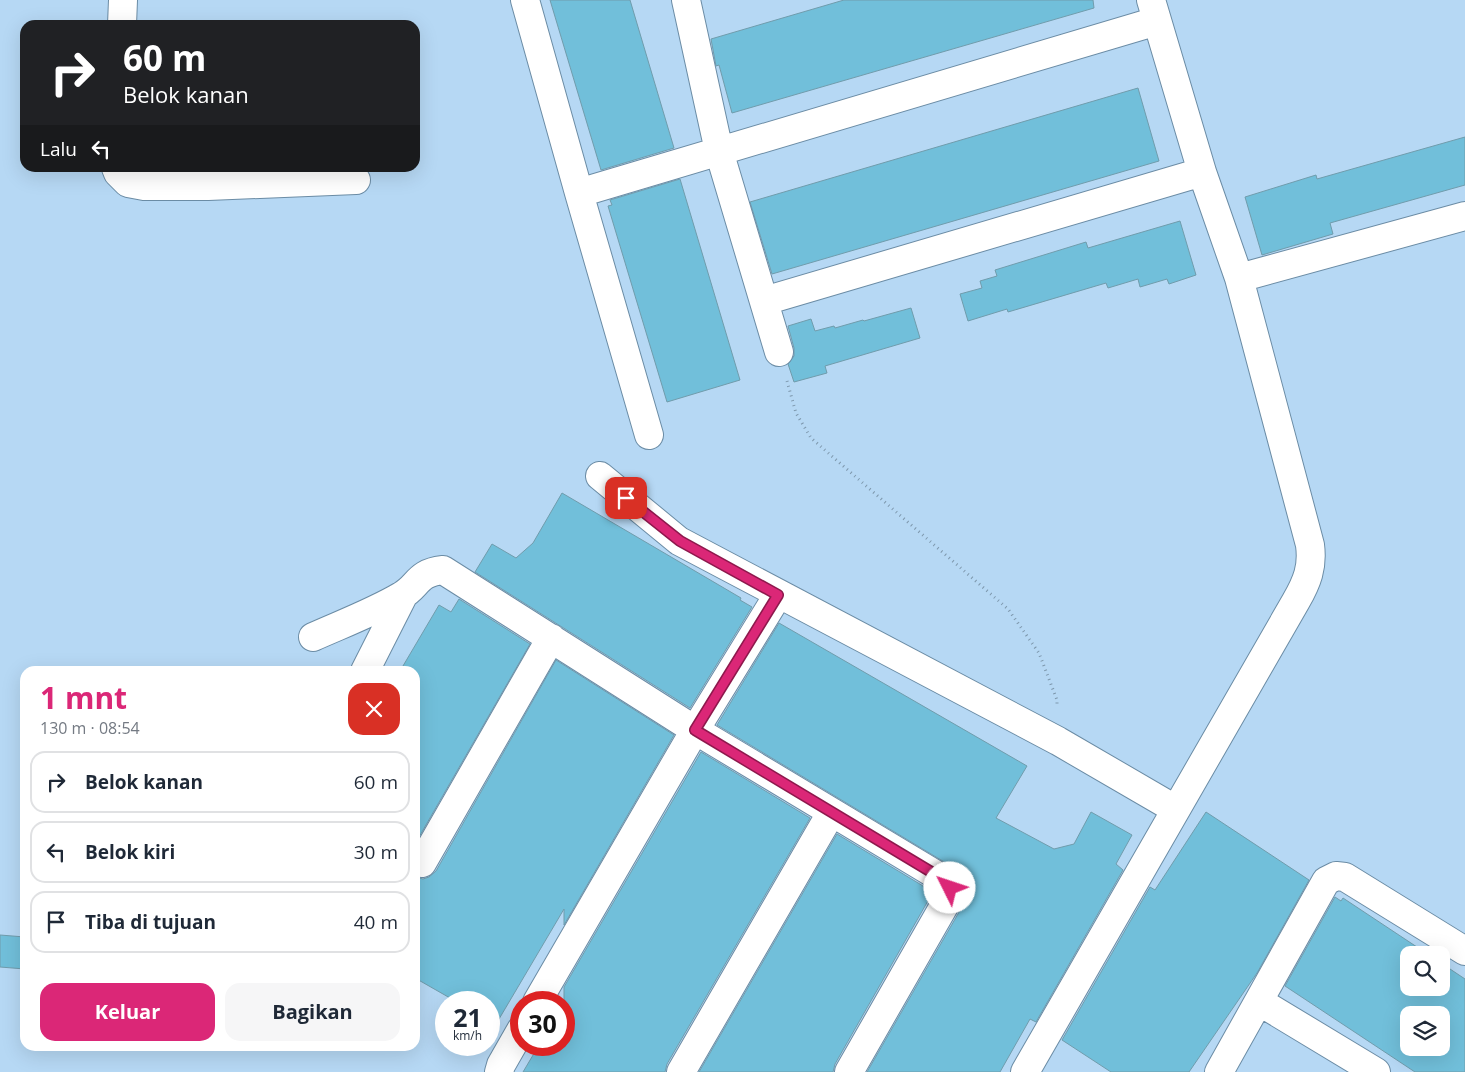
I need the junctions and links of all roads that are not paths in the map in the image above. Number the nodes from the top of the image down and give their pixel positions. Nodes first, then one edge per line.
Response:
1 (123, 0) edge
2 (525, 0) edge
3 (686, 0) edge
4 (1154, 11) edge
5 (122, 20) edge
6 (719, 151) junction
7 (118, 172) edge
8 (1202, 172) junction
9 (356, 180) dead end
10 (579, 193) junction
11 (1465, 216) edge
12 (1239, 278) junction
13 (764, 301) junction
14 (779, 352) road end
15 (649, 435) dead end
16 (600, 476) dead end
17 (778, 595) junction
18 (403, 596) junction
19 (313, 637) dead end
20 (551, 638) junction
21 (368, 666) edge
22 (695, 730) junction
23 (1176, 809) junction
24 (831, 813) junction
25 (422, 864) dead end
26 (1465, 951) edge
27 (543, 991) edge
28 (1260, 1002) junction
29 (510, 1049) edge
30 (1031, 1070) edge
31 (499, 1072) edge
32 (680, 1072) edge
33 (849, 1072) edge
34 (1219, 1072) edge
35 (1376, 1072) edge

1 - 5 street
2 - 10 street
3 - 6 street
4 - 6 street
4 - 8 street
6 - 10 street
6 - 13 street
7 - 9 street
8 - 12 street
8 - 13 street
10 - 15 street
11 - 12 street
12 - 23 street
13 - 14 street
16 - 17 street
17 - 22 street
17 - 23 street
18 - 19 street
18 - 20 street
18 - 21 street
20 - 22 street
20 - 25 street
22 - 24 street
22 - 27 street
23 - 30 street
24 - 32 street
24 - 33 street
26 - 28 street
28 - 34 street
28 - 35 street
29 - 31 street

